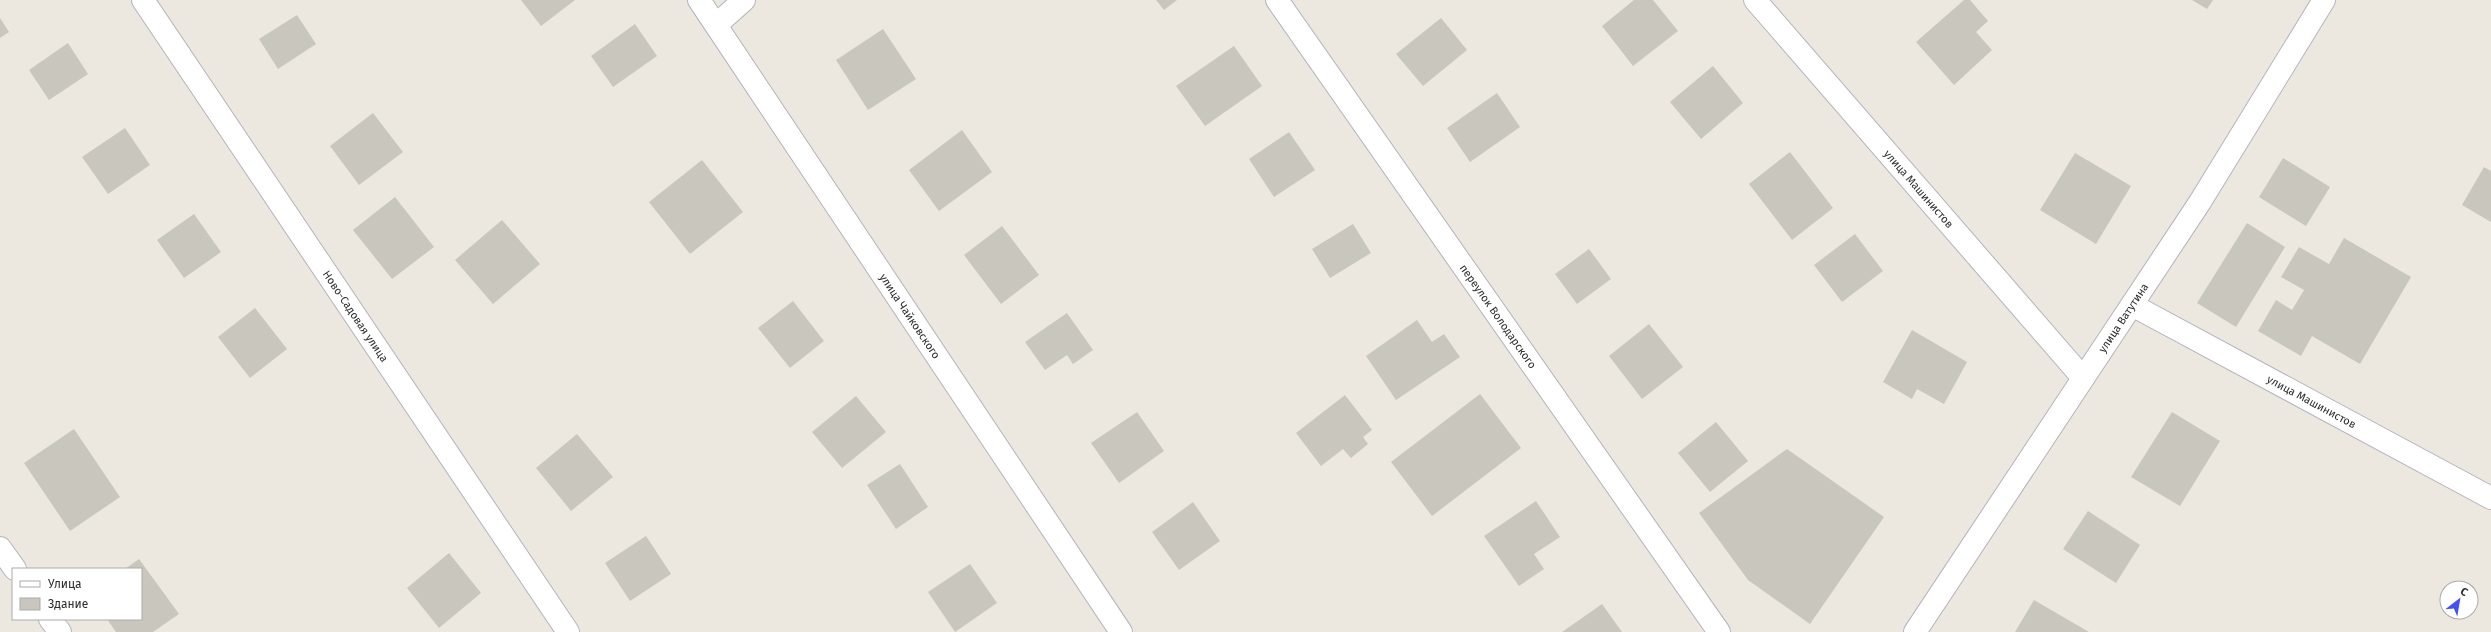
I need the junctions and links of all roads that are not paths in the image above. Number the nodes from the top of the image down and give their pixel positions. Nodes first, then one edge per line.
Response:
1 (143, 0) edge
2 (699, 0) edge
3 (744, 0) edge
4 (1277, 0) edge
5 (1755, 0) edge
6 (2324, 0) edge
7 (716, 25) junction
8 (2132, 305) junction
9 (2083, 378) junction
10 (2491, 498) edge
11 (0, 548) edge
12 (14, 568) edge
13 (51, 620) edge
14 (60, 632) edge
15 (568, 632) edge
16 (1121, 632) edge
17 (1719, 632) edge
18 (1915, 632) edge

1 - 15 street, Ново-Садовая улица
2 - 7 street, улица Чайковского
3 - 7 street
4 - 17 street, переулок Володарского
5 - 9 street, улица Машинистов
6 - 8 street, улица Ватутина
7 - 16 street, улица Чайковского
8 - 9 street, улица Ватутина
8 - 10 street, улица Машинистов
9 - 18 street, улица Ватутина
11 - 12 street
13 - 14 street

